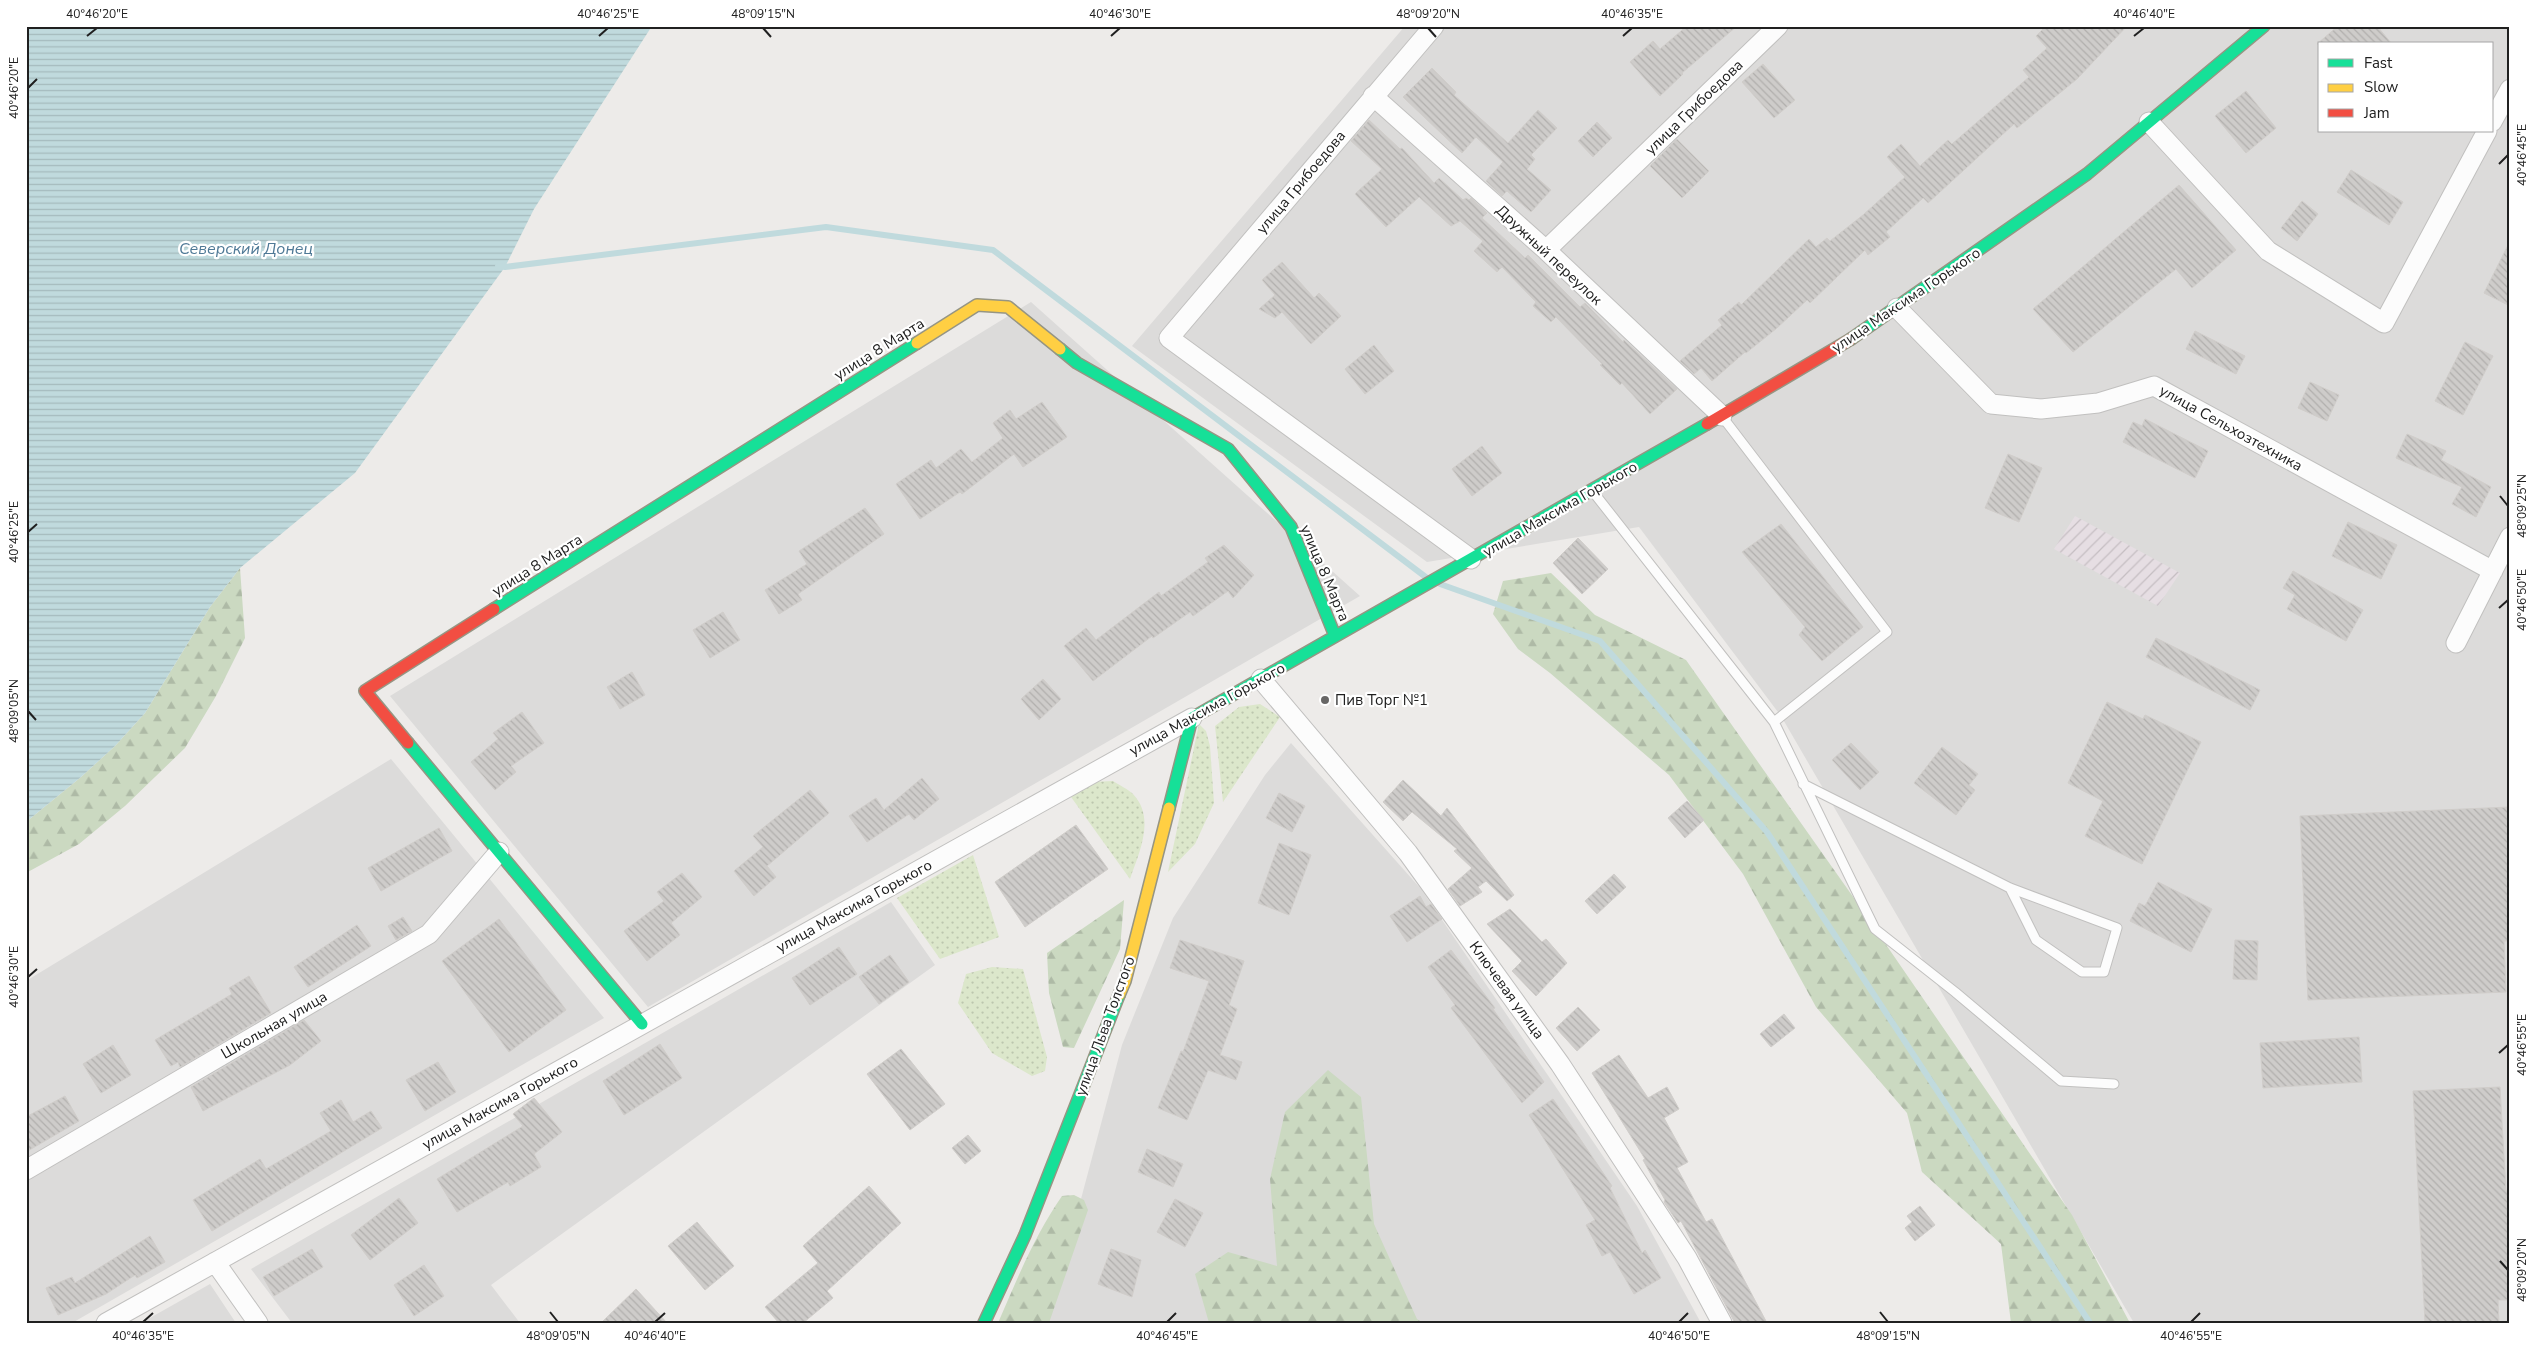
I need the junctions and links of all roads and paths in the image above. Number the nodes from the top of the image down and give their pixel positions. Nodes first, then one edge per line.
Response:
1 (1434, 26) edge
2 (1778, 26) edge
3 (2264, 26) edge
4 (2510, 89) edge
5 (1373, 96) junction
6 (2494, 118) edge
7 (2149, 122) junction
8 (2486, 132) edge
9 (1546, 250) junction
10 (1896, 308) junction
11 (1722, 416) junction
12 (1592, 490) junction
13 (2508, 546) edge
14 (1471, 559) junction
15 (2493, 571) junction
16 (1335, 636) junction
17 (2456, 643) dead end
18 (1261, 679) junction
19 (1192, 718) junction
20 (1774, 722) junction
21 (1803, 784) junction
22 (499, 852) junction
23 (2010, 888) junction
24 (642, 1024) junction
25 (2114, 1084) dead end
26 (26, 1170) edge
27 (215, 1262) junction
28 (106, 1323) edge
29 (258, 1323) edge
30 (984, 1323) edge
31 (1722, 1323) edge

1 - 5 street, улица Грибоедова
2 - 9 street, улица Грибоедова
3 - 7 street, улица Максима Горького
4 - 6 street
5 - 9 street, Дружный переулок
5 - 14 street, улица Грибоедова
7 - 8 street
7 - 10 street, улица Максима Горького
9 - 11 street, Дружный переулок
10 - 11 street, улица Максима Горького
10 - 15 street, улица Сельхозтехника
11 - 12 street, улица Максима Горького
11 - 20 lane
12 - 14 street, улица Максима Горького
12 - 20 lane
13 - 15 street
14 - 16 street, улица Максима Горького
15 - 17 street
16 - 18 street, улица Максима Горького
16 - 22 street, улица 8 Марта
18 - 19 street, улица Максима Горького
18 - 31 street, Ключевая улица
19 - 24 street, улица Максима Горького
19 - 30 street, улица Льва Толстого
20 - 21 lane
21 - 23 lane
21 - 25 lane
22 - 24 street
22 - 26 street, Школьная улица
23 - 23 lane
24 - 27 street, улица Максима Горького
27 - 28 street, улица Максима Горького
27 - 29 street

